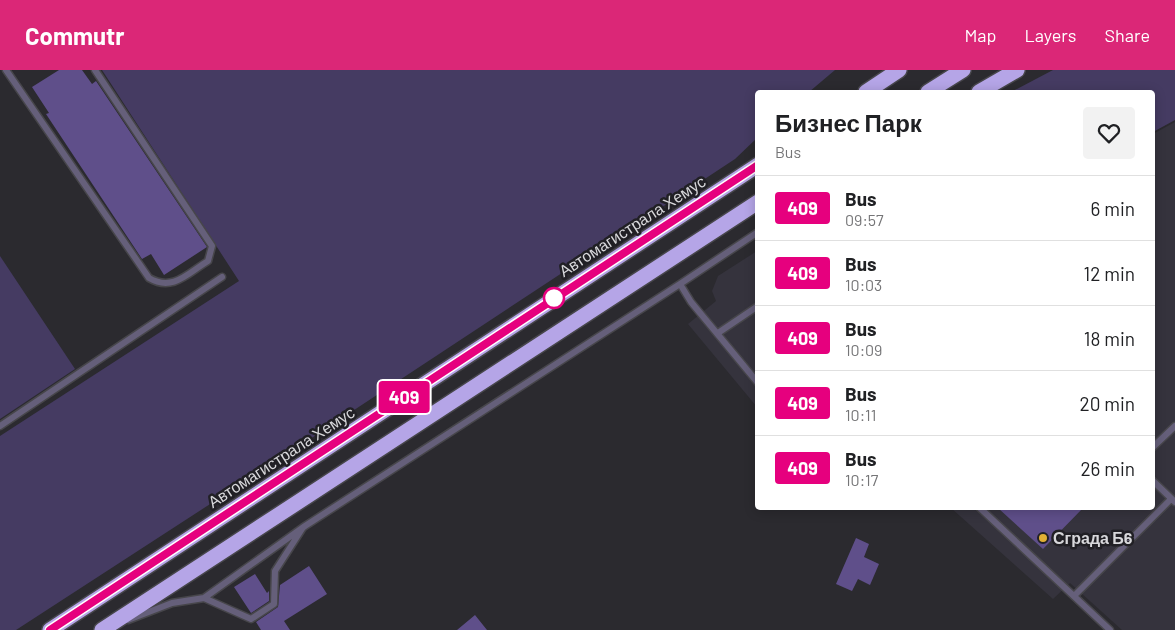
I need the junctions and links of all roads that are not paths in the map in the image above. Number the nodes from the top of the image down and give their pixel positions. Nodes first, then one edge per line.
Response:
1 (6, 70) edge
2 (95, 70) edge
3 (899, 70) edge
4 (963, 70) edge
5 (1017, 70) edge
6 (869, 90) edge
7 (931, 90) edge
8 (982, 90) edge
9 (755, 166) edge
10 (755, 204) edge
11 (755, 234) edge
12 (222, 277) dead end
13 (680, 284) junction
14 (755, 308) edge
15 (718, 333) junction
16 (755, 379) edge
17 (0, 426) edge
18 (1175, 426) edge
19 (1155, 445) edge
20 (1155, 483) edge
21 (1173, 500) edge
22 (982, 510) edge
23 (305, 526) junction
24 (1074, 596) junction
25 (204, 598) junction
26 (50, 630) edge
27 (103, 630) edge
28 (1110, 630) edge

1 - 2 lane
3 - 6 highway
4 - 7 highway
5 - 8 highway
9 - 26 highway, Автомагистрала Хемус
10 - 27 highway
11 - 13 lane
12 - 17 lane
13 - 15 lane
13 - 23 lane
14 - 15 lane
15 - 16 lane
18 - 19 lane
20 - 21 lane
21 - 24 lane
22 - 24 lane
23 - 25 lane
23 - 25 lane
24 - 28 lane
25 - 27 lane

